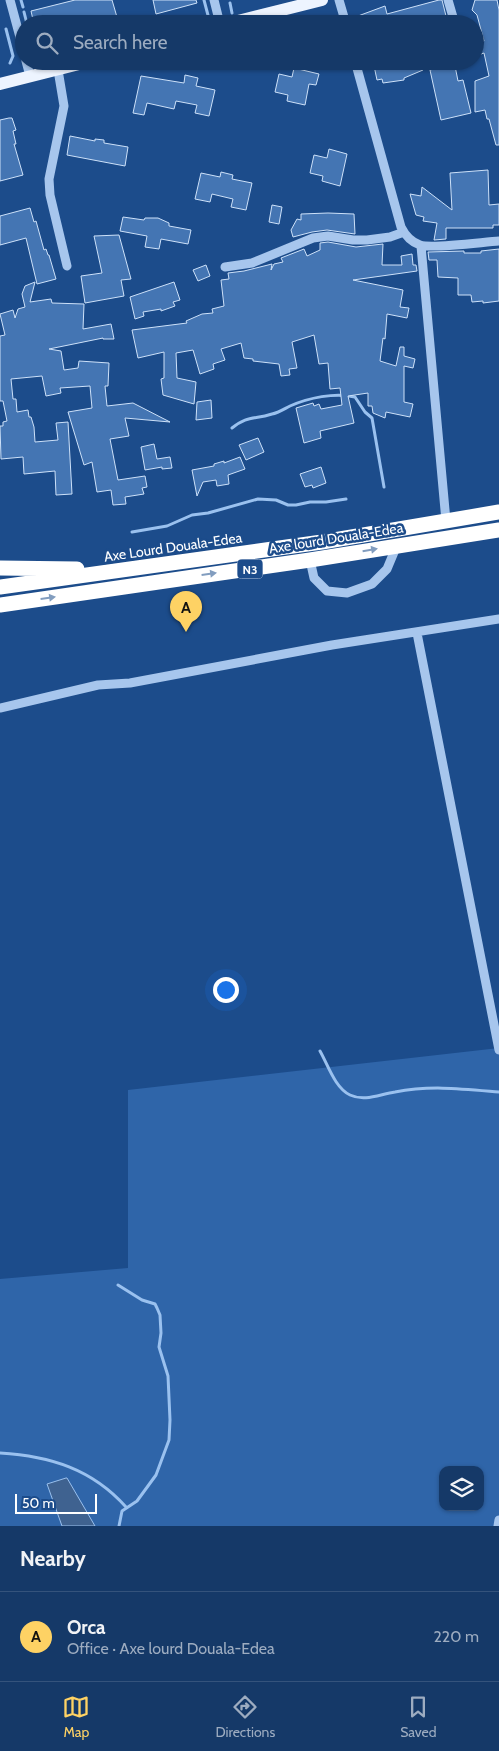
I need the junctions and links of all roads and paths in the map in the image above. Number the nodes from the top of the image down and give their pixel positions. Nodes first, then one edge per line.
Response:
1 (10, 0) edge
2 (214, 0) edge
3 (322, 0) edge
4 (339, 0) edge
5 (448, 0) edge
6 (218, 15) edge
7 (262, 15) edge
8 (343, 15) edge
9 (452, 15) edge
10 (15, 19) edge
11 (28, 70) edge
12 (58, 70) joint
13 (357, 70) edge
14 (30, 76) junction
15 (0, 84) edge
16 (404, 232) junction
17 (499, 241) edge
18 (422, 246) junction
19 (67, 266) dead end
20 (225, 267) dead end
21 (499, 512) edge
22 (446, 521) junction
23 (499, 530) edge
24 (397, 545) junction
25 (310, 560) junction
26 (0, 568) edge
27 (131, 569) junction
28 (0, 587) edge
29 (23, 602) junction
30 (0, 605) edge
31 (0, 609) edge
32 (499, 619) edge
33 (416, 633) junction
34 (0, 708) edge
35 (499, 1050) edge
36 (499, 1520) edge
37 (498, 1526) edge

1 - 10 street
2 - 6 street
3 - 7 main road
4 - 8 street
5 - 9 street
11 - 14 street
12 - 14 main road
12 - 19 street
13 - 16 street
14 - 15 main road
16 - 18 street
16 - 20 street
17 - 18 street
18 - 22 street
21 - 22 highway, Axe Lourd Douala-Edea / N3
22 - 27 highway, Axe Lourd Douala-Edea / N3
23 - 24 highway, Axe lourd Douala-Edea / N3
25 -> 24 highway, Axe lourd Douala-Edea / N3
24 - 25 street
29 -> 25 highway, Axe lourd Douala-Edea / N3
26 - 27 highway
27 - 28 highway, Axe Lourd Douala-Edea / N3
29 - 30 highway, Axe lourd Douala-Edea / N3
29 - 31 highway
32 - 33 street
33 - 34 street
33 - 35 street
36 - 37 street

